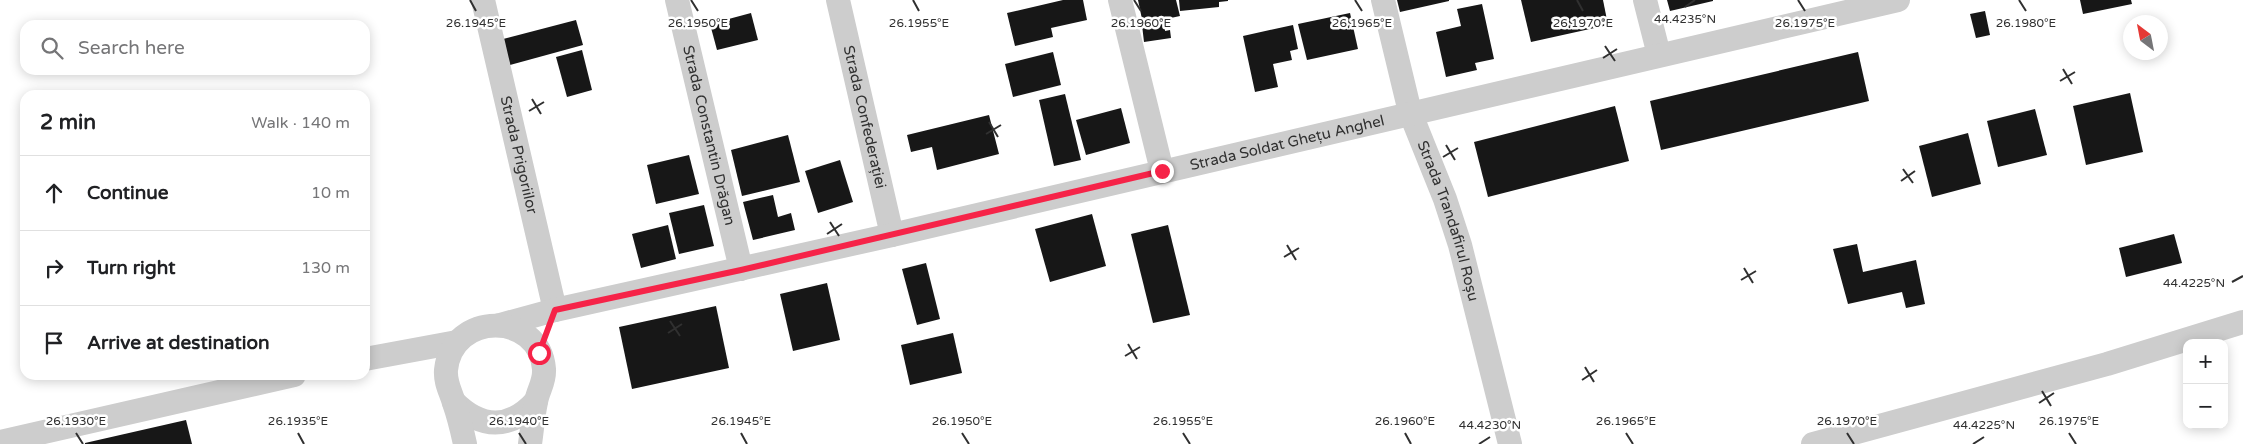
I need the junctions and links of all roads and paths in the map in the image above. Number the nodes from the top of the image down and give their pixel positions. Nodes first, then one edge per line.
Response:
1 (483, 0) edge
2 (677, 0) edge
3 (838, 0) edge
4 (1120, 0) edge
5 (1383, 0) edge
6 (1645, 0) edge
7 (1898, 0) edge
8 (1659, 55) junction
9 (1410, 112) junction
10 (1162, 171) junction
11 (892, 235) junction
12 (741, 270) junction
13 (555, 310) junction
14 (2243, 322) edge
15 (500, 325) junction
16 (457, 342) junction
17 (539, 353) junction
18 (370, 358) edge
19 (272, 380) edge
20 (536, 401) junction
21 (454, 402) junction
22 (0, 442) edge
23 (465, 444) edge
24 (530, 444) edge
25 (1510, 444) edge
26 (1813, 444) edge

1 - 13 street, Strada Prigoriilor
2 - 12 street, Strada Constantin Drăgan
3 - 11 street, Strada Confederației
4 - 10 street
5 - 9 street, Strada Trandafirul Roșu
6 - 8 street
7 - 8 street, Strada Soldat Ghețu Anghel
8 - 9 street, Strada Soldat Ghețu Anghel
9 - 10 street, Strada Soldat Ghețu Anghel
9 - 25 street, Strada Trandafirul Roșu
10 - 11 street, Strada Soldat Ghețu Anghel
11 - 12 street, Strada Soldat Ghețu Anghel
12 - 13 street, Strada Soldat Ghețu Anghel
13 - 15 street, Strada Soldat Ghețu Anghel
13 - 17 street
14 - 26 street
15 - 16 street
15 - 17 street
16 - 18 street
16 - 21 street
17 - 20 street
19 - 22 street
20 - 21 street
20 - 24 street
21 - 23 street

